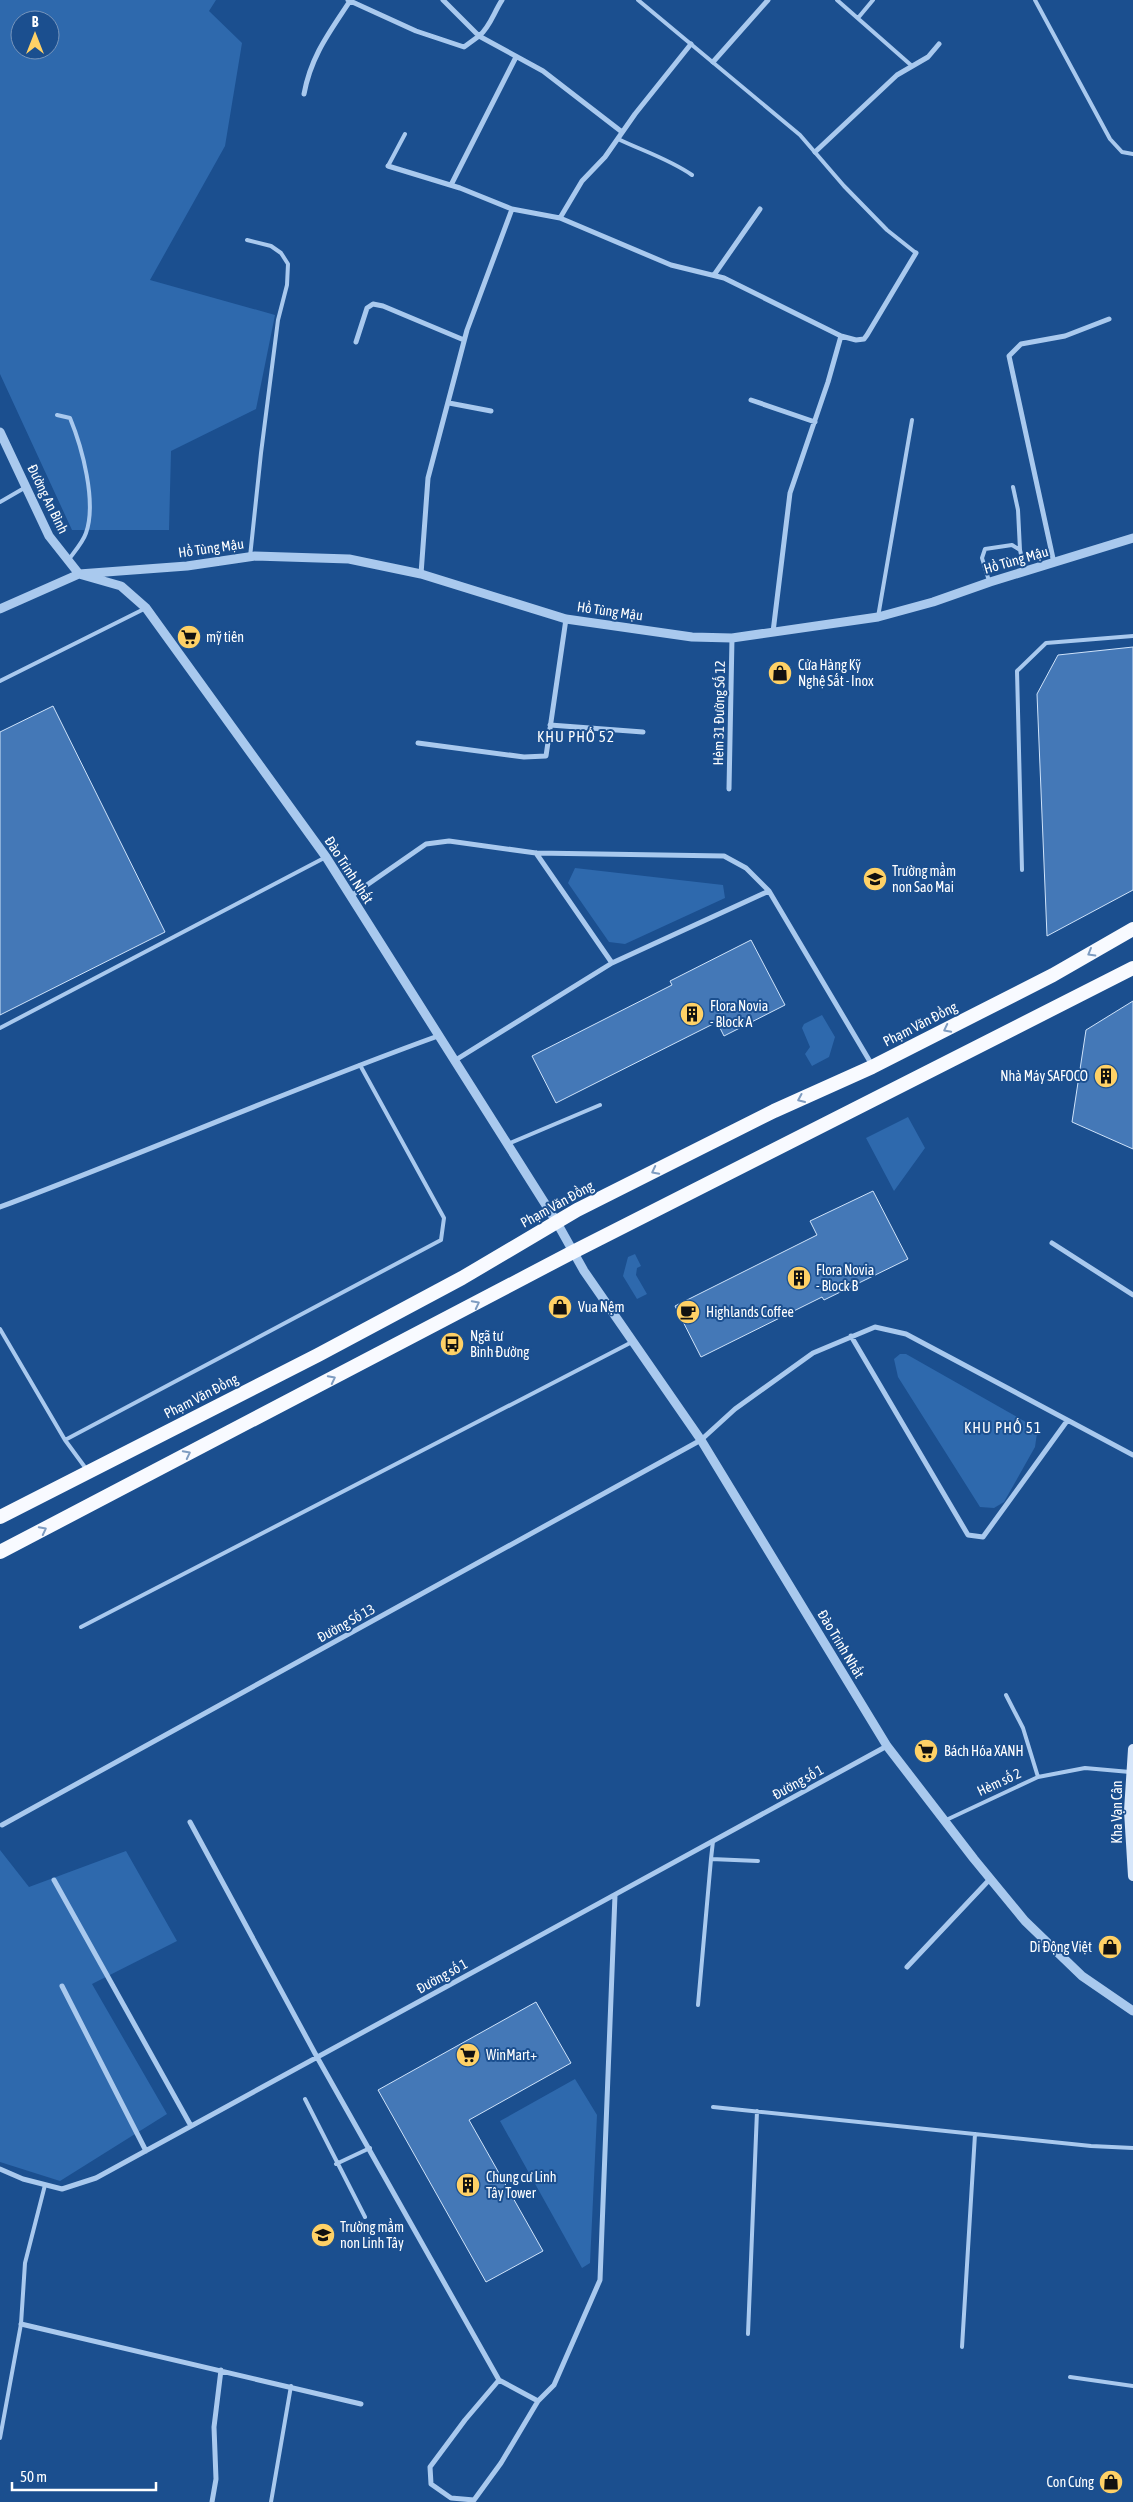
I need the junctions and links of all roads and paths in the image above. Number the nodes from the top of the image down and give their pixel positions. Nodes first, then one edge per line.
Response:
1 (349, 0) edge
2 (443, 0) edge
3 (502, 0) edge
4 (638, 0) edge
5 (768, 0) edge
6 (838, 0) edge
7 (874, 0) edge
8 (1035, 0) edge
9 (858, 18) junction
10 (479, 36) junction
11 (691, 44) junction
12 (939, 44) dead end
13 (516, 57) junction
14 (712, 62) junction
15 (912, 66) junction
16 (304, 94) dead end
17 (622, 132) junction
18 (405, 134) dead end
19 (618, 138) junction
20 (816, 152) junction
21 (1133, 154) edge
22 (388, 166) joint
23 (692, 175) dead end
24 (451, 185) junction
25 (512, 209) junction
26 (760, 209) dead end
27 (560, 218) junction
28 (247, 240) dead end
29 (916, 253) joint
30 (714, 276) junction
31 (1109, 319) dead end
32 (841, 336) junction
33 (464, 340) junction
34 (356, 342) dead end
35 (751, 400) dead end
36 (449, 403) junction
37 (491, 411) dead end
38 (57, 415) dead end
39 (912, 420) dead end
40 (814, 422) junction
41 (0, 432) edge
42 (26, 487) junction
43 (1013, 487) dead end
44 (0, 502) edge
45 (1133, 538) edge
46 (1020, 550) junction
47 (250, 557) junction
48 (67, 562) junction
49 (1054, 563) junction
50 (1024, 572) junction
51 (79, 574) junction
52 (421, 574) junction
53 (990, 582) junction
54 (146, 608) junction
55 (0, 609) edge
56 (878, 617) junction
57 (566, 618) junction
58 (773, 632) junction
59 (1133, 636) edge
60 (732, 638) junction
61 (0, 681) edge
62 (550, 725) junction
63 (643, 732) dead end
64 (418, 743) dead end
65 (729, 789) dead end
66 (536, 853) junction
67 (326, 857) junction
68 (1022, 870) dead end
69 (769, 890) junction
70 (351, 896) junction
71 (1133, 929) edge
72 (612, 963) junction
73 (1133, 968) edge
74 (0, 1028) edge
75 (438, 1036) junction
76 (454, 1061) junction
77 (359, 1064) junction
78 (872, 1067) junction
79 (600, 1105) dead end
80 (506, 1145) junction
81 (0, 1206) edge
82 (556, 1222) junction
83 (1052, 1243) dead end
84 (573, 1252) junction
85 (1133, 1294) edge
86 (0, 1329) edge
87 (851, 1336) junction
88 (634, 1341) junction
89 (1067, 1421) junction
90 (65, 1440) junction
91 (701, 1440) junction
92 (1133, 1455) edge
93 (88, 1471) junction
94 (0, 1517) edge
95 (0, 1552) edge
96 (81, 1627) dead end
97 (1006, 1695) dead end
98 (887, 1746) junction
99 (1133, 1749) edge
100 (1130, 1772) junction
101 (1038, 1777) junction
102 (944, 1821) junction
103 (190, 1822) dead end
104 (2, 1825) dead end
105 (713, 1841) junction
106 (711, 1860) junction
107 (758, 1861) dead end
108 (1133, 1876) edge
109 (990, 1879) junction
110 (54, 1880) dead end
111 (615, 1895) junction
112 (907, 1967) dead end
113 (62, 1986) dead end
114 (698, 2005) dead end
115 (1133, 2011) edge
116 (317, 2057) junction
117 (304, 2099) dead end
118 (712, 2107) dead end
119 (757, 2111) junction
120 (190, 2126) junction
121 (975, 2134) junction
122 (370, 2148) junction
123 (1133, 2148) edge
124 (146, 2151) junction
125 (336, 2164) junction
126 (0, 2169) edge
127 (45, 2185) junction
128 (365, 2216) dead end
129 (21, 2324) junction
130 (748, 2334) dead end
131 (962, 2347) dead end
132 (221, 2370) junction
133 (1070, 2377) dead end
134 (499, 2380) junction
135 (291, 2386) junction
136 (1133, 2386) edge
137 (538, 2401) junction
138 (360, 2404) dead end
139 (0, 2438) edge
140 (212, 2502) edge
141 (271, 2502) edge

1 - 10 street
1 - 16 street
2 - 10 street
3 - 10 street
4 - 11 lane
5 - 14 street
6 - 9 lane
7 - 9 lane
8 - 21 lane
9 - 15 lane
10 - 13 street
11 - 14 lane
11 - 17 street
12 - 15 street
13 - 17 street
13 - 24 street
14 - 20 lane
15 - 20 street
17 - 19 street
18 - 22 lane
19 - 23 lane
19 - 27 street
20 - 29 lane
22 - 24 street
24 - 25 street
25 - 27 street
25 - 33 street
26 - 30 street
27 - 30 street
28 - 47 lane
29 - 32 street
30 - 32 street
31 - 49 street
32 - 40 street
33 - 34 street
33 - 36 street
35 - 40 street
36 - 37 street
36 - 52 street
38 - 48 lane
39 - 56 lane
40 - 58 street
41 - 42 street, Đường An Bình
42 - 44 lane
42 - 48 street, Đường An Bình
43 - 46 lane
45 - 49 street, Hồ Tùng Mậu
46 - 50 lane
46 - 53 lane
47 - 51 street, Hồ Tùng Mậu
47 - 52 street, Hồ Tùng Mậu
48 - 51 street, Đường An Bình
49 - 50 street, Hồ Tùng Mậu
50 - 53 street, Hồ Tùng Mậu
51 - 54 street, Đào Trinh Nhất
51 - 55 street, Hồ Tùng Mậu
52 - 57 street, Hồ Tùng Mậu
53 - 56 street, Hồ Tùng Mậu
54 - 61 lane
54 - 67 street, Đào Trinh Nhất
56 - 58 street, Hồ Tùng Mậu
57 - 60 street, Hồ Tùng Mậu
57 - 62 street
58 - 60 street, Hồ Tùng Mậu
59 - 68 lane
60 - 65 street, Hẻm 31 Đường Số 12
62 - 63 street
62 - 64 street
66 - 69 street
66 - 70 street
66 - 72 street
67 - 70 street, Đào Trinh Nhất
67 - 74 lane
69 - 72 street
69 - 78 street
70 - 75 street, Đào Trinh Nhất
71 -> 78 highway, Phạm Văn Đồng
72 - 76 street
73 - 84 highway
75 - 76 street, Đào Trinh Nhất
75 - 77 street
76 - 80 street, Đào Trinh Nhất
77 - 81 street
77 - 90 lane
78 -> 82 highway, Phạm Văn Đồng
79 - 80 lane
80 - 82 street, Đào Trinh Nhất
82 - 84 street, Đào Trinh Nhất
82 - 93 highway, Phạm Văn Đồng
83 - 85 street
84 - 88 street, Đào Trinh Nhất
95 -> 84 highway
86 - 90 lane
87 - 89 street, Đường Số 13
87 - 89 street
87 - 91 street, Đường Số 13
88 - 91 street, Đào Trinh Nhất
88 - 96 lane
89 - 92 street, Đường Số 13
90 - 93 lane
91 - 98 street, Đào Trinh Nhất
91 - 104 street, Đường Số 13
93 - 94 highway, Phạm Văn Đồng
97 - 101 lane, Hẻm số 2
98 - 102 street, Đào Trinh Nhất
98 - 105 street, Đường số 1
99 - 100 main road, Kha Vạn Cân
100 - 101 lane
100 - 108 main road, Kha Vạn Cân
101 - 102 lane, Hẻm số 2
102 - 109 street, Đào Trinh Nhất
103 - 116 street
105 - 106 lane
105 - 111 street, Đường số 1
106 - 107 lane
106 - 114 lane
109 - 112 street
109 - 115 street, Đào Trinh Nhất
110 - 120 street
111 - 116 street, Đường số 1
111 - 137 street
113 - 124 street
116 - 120 street, Đường số 1
116 - 122 street
117 - 125 lane
118 - 119 lane
119 - 121 lane
119 - 130 lane
120 - 124 street, Đường số 1
121 - 123 lane
121 - 131 lane
122 - 125 lane
122 - 134 street
124 - 127 street, Đường số 1
125 - 128 lane
126 - 127 street, Đường số 1
127 - 129 lane
129 - 132 street
129 - 139 lane
132 - 135 street
132 - 140 street
133 - 136 lane
134 - 137 street
134 - 137 street
135 - 138 street
135 - 141 lane

